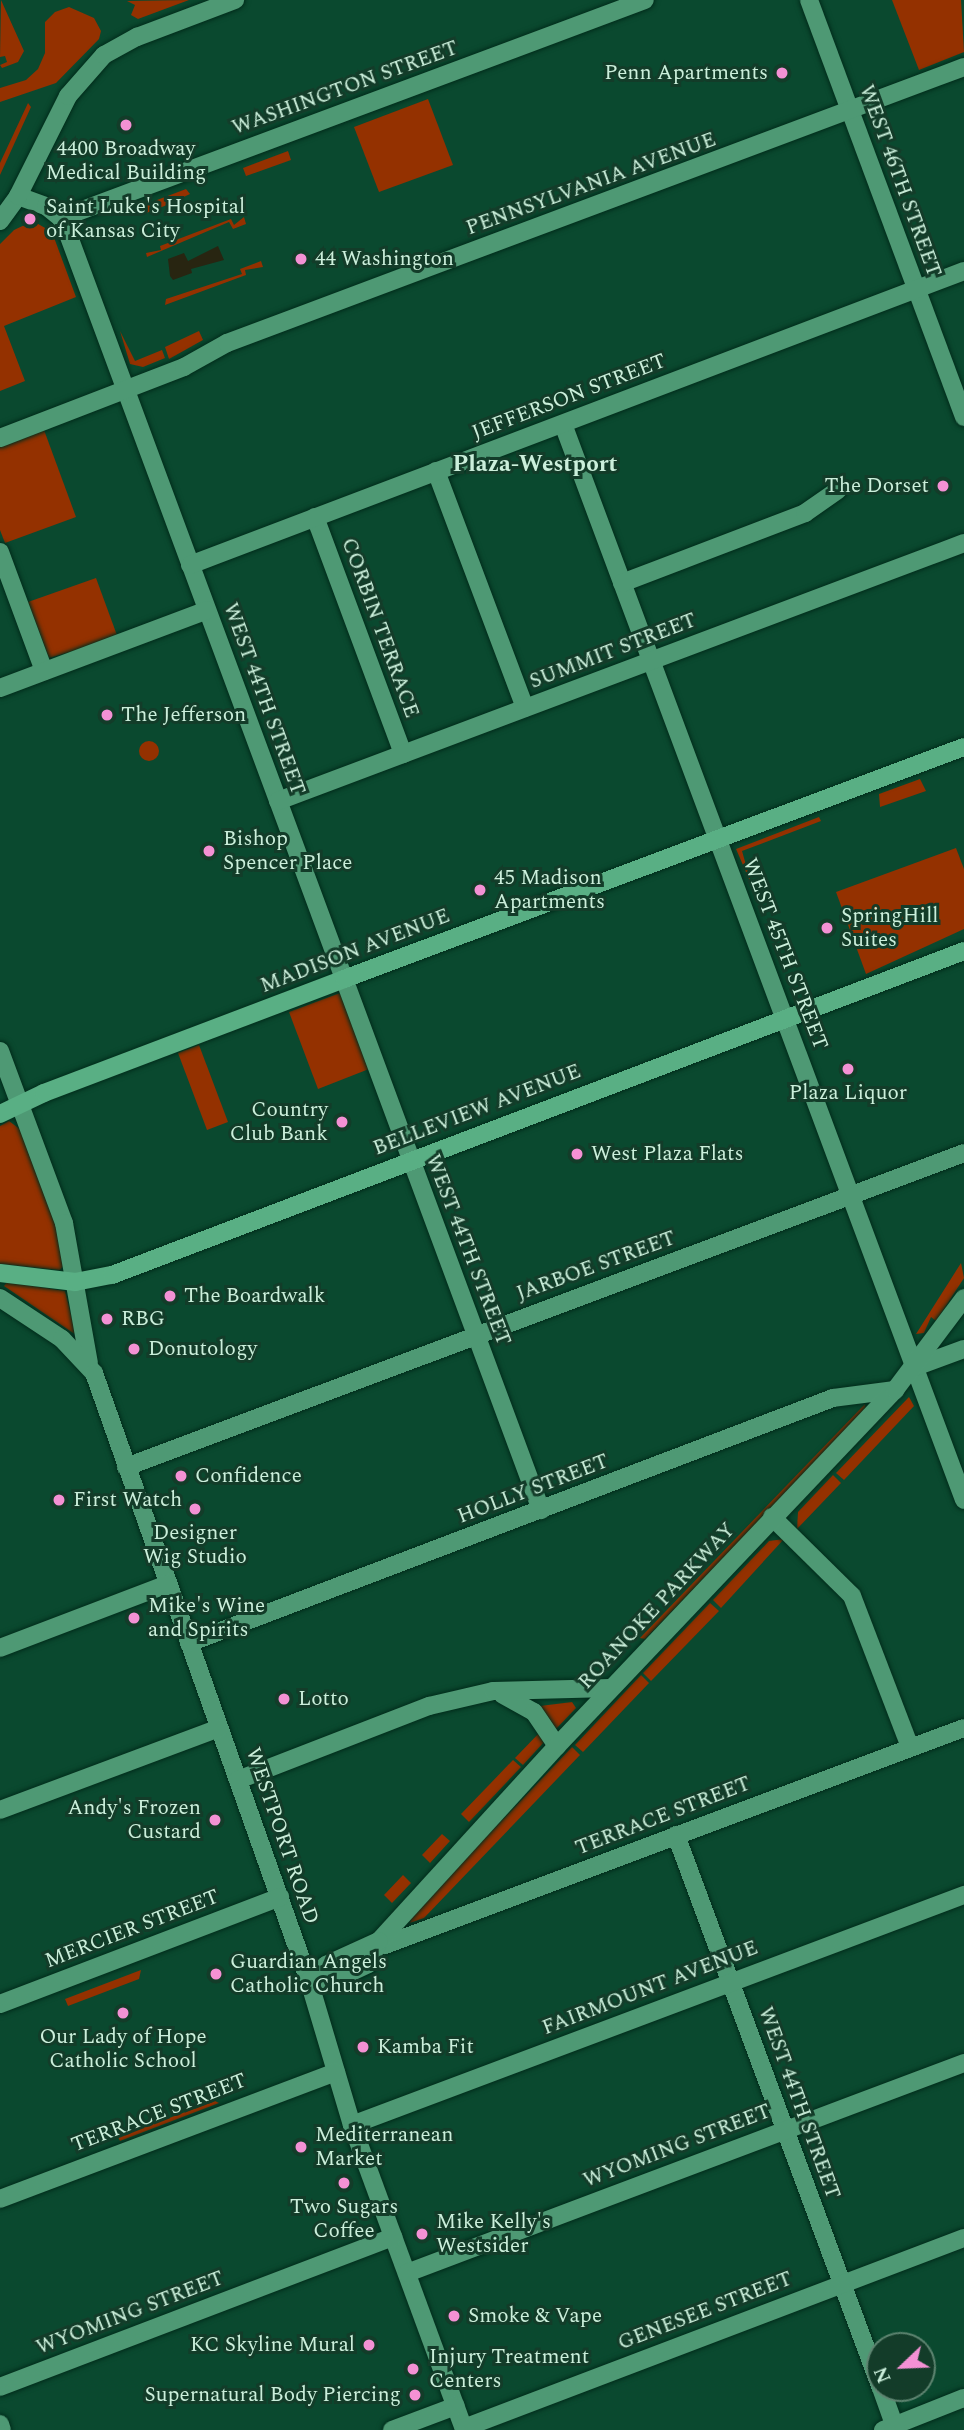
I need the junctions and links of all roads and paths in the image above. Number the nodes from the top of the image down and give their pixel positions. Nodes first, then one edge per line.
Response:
1 (235, 0) edge
2 (645, 0) edge
3 (808, 0) edge
4 (964, 67) edge
5 (850, 111) junction
6 (18, 196) junction
7 (61, 218) junction
8 (0, 221) edge
9 (964, 271) edge
10 (917, 290) junction
11 (126, 390) junction
12 (964, 417) edge
13 (563, 424) junction
14 (0, 438) edge
15 (436, 471) junction
16 (838, 490) dead end
17 (315, 517) junction
18 (964, 543) edge
19 (0, 552) edge
20 (190, 565) junction
21 (622, 583) junction
22 (207, 610) junction
23 (651, 661) junction
24 (44, 671) junction
25 (0, 688) edge
26 (525, 708) junction
27 (964, 747) edge
28 (403, 754) junction
29 (278, 802) junction
30 (718, 839) junction
31 (964, 951) edge
32 (344, 979) junction
33 (785, 1019) junction
34 (0, 1051) edge
35 (20, 1103) junction
36 (0, 1114) edge
37 (964, 1153) edge
38 (410, 1160) junction
39 (851, 1196) junction
40 (0, 1273) edge
41 (75, 1282) junction
42 (0, 1298) edge
43 (964, 1298) edge
44 (476, 1335) junction
45 (964, 1349) edge
46 (89, 1363) junction
47 (915, 1367) junction
48 (895, 1390) junction
49 (126, 1467) junction
50 (964, 1497) edge
51 (541, 1510) junction
52 (772, 1517) junction
53 (168, 1584) junction
54 (189, 1643) junction
55 (0, 1648) edge
56 (611, 1688) junction
57 (493, 1691) junction
58 (219, 1728) junction
59 (964, 1728) edge
60 (557, 1746) junction
61 (910, 1747) junction
62 (238, 1780) junction
63 (0, 1810) edge
64 (676, 1835) junction
65 (964, 1895) edge
66 (280, 1898) junction
67 (379, 1941) junction
68 (309, 1981) junction
69 (730, 1982) junction
70 (0, 2004) edge
71 (964, 2063) edge
72 (336, 2072) junction
73 (352, 2125) junction
74 (785, 2129) junction
75 (0, 2199) edge
76 (393, 2238) junction
77 (964, 2238) edge
78 (407, 2273) junction
79 (842, 2284) junction
80 (866, 2349) edge
81 (0, 2387) edge
82 (964, 2398) edge
83 (884, 2402) edge
84 (456, 2406) junction
85 (0, 2424) edge
86 (464, 2429) edge
87 (891, 2429) edge
88 (2, 2430) edge
89 (392, 2430) edge

1 - 6 street
2 - 7 street, WASHINGTON STREET
3 - 5 street, WEST 46TH STREET
4 - 5 street, PENNSYLVANIA AVENUE
5 - 10 street, WEST 46TH STREET
5 - 11 street, PENNSYLVANIA AVENUE
6 - 7 street
6 - 8 street
7 - 11 street, WEST 44TH STREET
9 - 10 street, JEFFERSON STREET
10 - 12 street, WEST 46TH STREET
10 - 13 street, JEFFERSON STREET
11 - 14 street, PENNSYLVANIA AVENUE
11 - 20 street, WEST 44TH STREET
13 - 15 street, JEFFERSON STREET
13 - 21 street, WEST 45TH STREET
15 - 17 street, JEFFERSON STREET
15 - 26 street
16 - 21 street
17 - 20 street, JEFFERSON STREET
17 - 28 street, CORBIN TERRACE
18 - 23 street, SUMMIT STREET
19 - 24 street
20 - 22 street, WEST 44TH STREET
21 - 23 street, WEST 45TH STREET
22 - 24 street
22 - 29 street, WEST 44TH STREET
23 - 26 street, SUMMIT STREET
23 - 30 street, WEST 45TH STREET
24 - 25 street
26 - 28 street, SUMMIT STREET
27 - 30 main road, MADISON AVENUE
28 - 29 street, SUMMIT STREET
29 - 32 street, WEST 44TH STREET
30 - 32 main road, MADISON AVENUE
30 - 33 street, WEST 45TH STREET
31 - 33 main road, BELLEVIEW AVENUE
32 - 35 main road, MADISON AVENUE
32 - 38 street, WEST 44TH STREET
33 - 38 main road, BELLEVIEW AVENUE
33 - 39 street, WEST 45TH STREET
34 - 35 street
35 - 36 main road, MADISON AVENUE
35 - 41 street
37 - 39 street, JARBOE STREET
38 - 41 main road, BELLEVIEW AVENUE
38 - 44 street, WEST 44TH STREET
39 - 44 street, JARBOE STREET
39 - 47 street, WEST 45TH STREET
40 - 41 main road, BELLEVIEW AVENUE
41 - 46 street
42 - 46 street, WESTPORT ROAD
43 - 47 street, ROANOKE PARKWAY
44 - 49 street, JARBOE STREET
44 - 51 street, WEST 44TH STREET
45 - 47 street
46 - 49 street, WESTPORT ROAD
47 - 48 street, ROANOKE PARKWAY
47 - 50 street, WEST 45TH STREET
48 - 51 street, HOLLY STREET
48 - 52 street, ROANOKE PARKWAY
49 - 53 street, WESTPORT ROAD
51 - 54 street, HOLLY STREET
52 - 56 street, ROANOKE PARKWAY
52 - 61 street
53 - 54 street, WESTPORT ROAD
53 - 55 street
54 - 58 street, WESTPORT ROAD
56 - 57 street
56 - 60 street, ROANOKE PARKWAY
57 - 60 street
57 - 62 street
58 - 62 street, WESTPORT ROAD
58 - 63 street
59 - 61 street, TERRACE STREET
60 - 67 street, ROANOKE PARKWAY
61 - 64 street, TERRACE STREET
62 - 66 street, WESTPORT ROAD
64 - 67 street, TERRACE STREET
64 - 69 street, WEST 44TH STREET
65 - 69 street, FAIRMOUNT AVENUE
66 - 68 street, WESTPORT ROAD
66 - 70 street, MERCIER STREET
67 - 68 street, ROANOKE PARKWAY
68 - 72 street, WESTPORT ROAD
69 - 73 street, FAIRMOUNT AVENUE
69 - 74 street, WEST 44TH STREET
71 - 74 street, WYOMING STREET
72 - 73 street, WESTPORT ROAD
72 - 75 street, TERRACE STREET
73 - 76 street, WESTPORT ROAD
74 - 78 street, WYOMING STREET
74 - 79 street, WEST 44TH STREET
76 - 78 street, WESTPORT ROAD
76 - 81 street, WYOMING STREET
77 - 79 street, GENESEE STREET
78 - 84 street, WESTPORT ROAD
79 - 80 street, WEST 44TH STREET
79 - 86 street, GENESEE STREET
82 - 87 street
83 - 87 street, WEST 44TH STREET
84 - 86 street, WESTPORT ROAD
84 - 89 street
85 - 88 street

